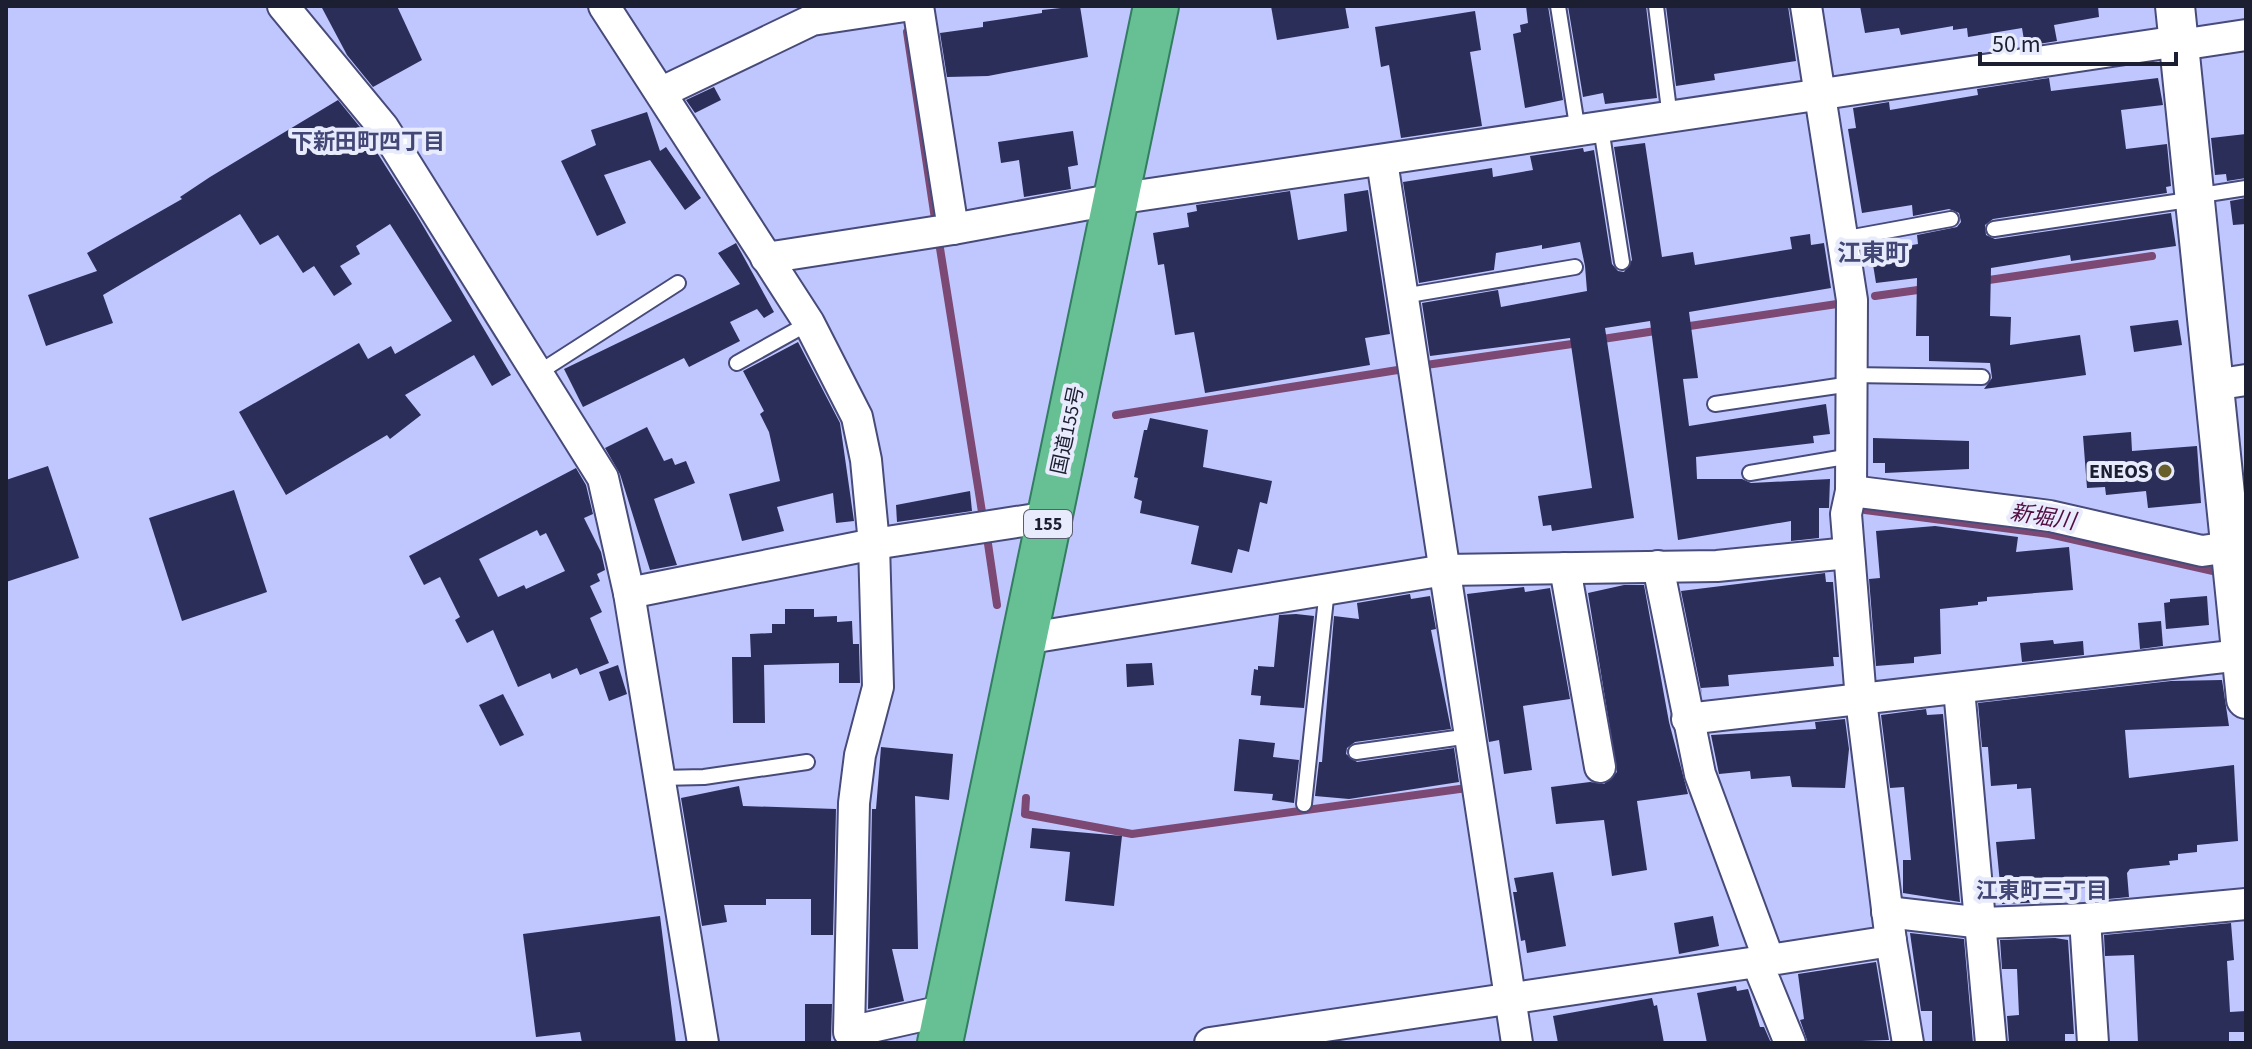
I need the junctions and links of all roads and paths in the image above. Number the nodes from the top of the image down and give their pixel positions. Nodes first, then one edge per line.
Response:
1 (283, 6) edge
2 (604, 6) edge
3 (905, 6) edge
4 (918, 6) edge
5 (1156, 6) edge
6 (1558, 6) edge
7 (1656, 6) edge
8 (1806, 6) edge
9 (808, 13) edge
10 (2178, 31) edge
11 (2246, 35) edge
12 (662, 92) junction
13 (1819, 96) junction
14 (1670, 118) junction
15 (1590, 130) junction
16 (1382, 161) junction
17 (2246, 188) edge
18 (2194, 197) junction
19 (1116, 199) junction
20 (1951, 219) dead end
21 (953, 229) junction
22 (1994, 229) dead end
23 (1842, 239) junction
24 (766, 258) junction
25 (1622, 262) dead end
26 (1575, 267) dead end
27 (678, 283) dead end
28 (1403, 296) junction
29 (809, 323) junction
30 (737, 363) dead end
31 (538, 373) junction
32 (1982, 377) dead end
33 (1851, 380) junction
34 (2230, 382) edge
35 (1715, 404) dead end
36 (1851, 456) junction
37 (1750, 473) dead end
38 (1851, 491) junction
39 (1049, 517) junction
40 (874, 544) junction
41 (1849, 553) junction
42 (1658, 566) junction
43 (1565, 568) junction
44 (1445, 570) junction
45 (2237, 570) edge
46 (1327, 589) junction
47 (629, 593) junction
48 (1024, 639) junction
49 (2241, 655) junction
50 (1959, 689) junction
51 (2246, 699) edge
52 (1861, 700) junction
53 (1687, 719) junction
54 (1470, 736) junction
55 (1356, 752) dead end
56 (807, 762) dead end
57 (1600, 767) dead end
58 (660, 778) junction
59 (1304, 804) dead end
60 (2246, 904) edge
61 (2085, 919) junction
62 (1983, 923) junction
63 (1889, 926) junction
64 (1763, 961) junction
65 (1510, 1000) junction
66 (944, 1026) edge
67 (703, 1043) edge
68 (1210, 1043) edge
69 (1517, 1043) edge
70 (1790, 1043) edge
71 (1908, 1043) edge
72 (1991, 1043) edge
73 (2093, 1043) edge

1 - 31 street
2 - 12 street
3 - 9 street
4 - 21 street
5 - 19 highway, 国道155号 / 155
6 - 15 lane
7 - 14 lane
8 - 13 street
9 - 12 street
10 - 11 street
10 - 13 street
10 - 18 street
12 - 24 street
13 - 14 street
13 - 23 street
14 - 15 street
15 - 16 street
15 - 25 lane
16 - 19 street
16 - 28 street
17 - 18 lane
18 - 22 lane
18 - 34 street
19 - 21 street
19 - 39 highway, 国道155号 / 155
20 - 23 lane
21 - 24 street
23 - 33 street
24 - 29 street
26 - 28 lane
27 - 31 lane
28 - 44 street
29 - 30 lane
29 - 40 street
31 - 47 street
32 - 33 lane
33 - 35 lane
33 - 36 street
34 - 45 street
36 - 37 lane
36 - 38 street
38 - 41 street
38 - 45 street
39 - 40 street
39 - 48 highway, 国道155号 / 155
40 - 47 street
40 - 66 street
41 - 42 street
41 - 52 street
42 - 43 street
42 - 53 street
43 - 44 street
43 - 57 street
44 - 46 street
44 - 54 street
45 - 49 street
46 - 48 street
46 - 59 lane
47 - 58 street
48 - 66 highway, 国道155号 / 155
49 - 50 street
49 - 51 street
50 - 52 street
50 - 62 street
52 - 53 street
52 - 63 street
53 - 64 street
54 - 55 lane
54 - 65 street
56 - 58 lane
58 - 67 street
60 - 61 street
61 - 62 street
61 - 73 street
62 - 63 street
62 - 72 street
63 - 64 street
63 - 71 street
64 - 65 street
64 - 70 street
65 - 68 street
65 - 69 street

